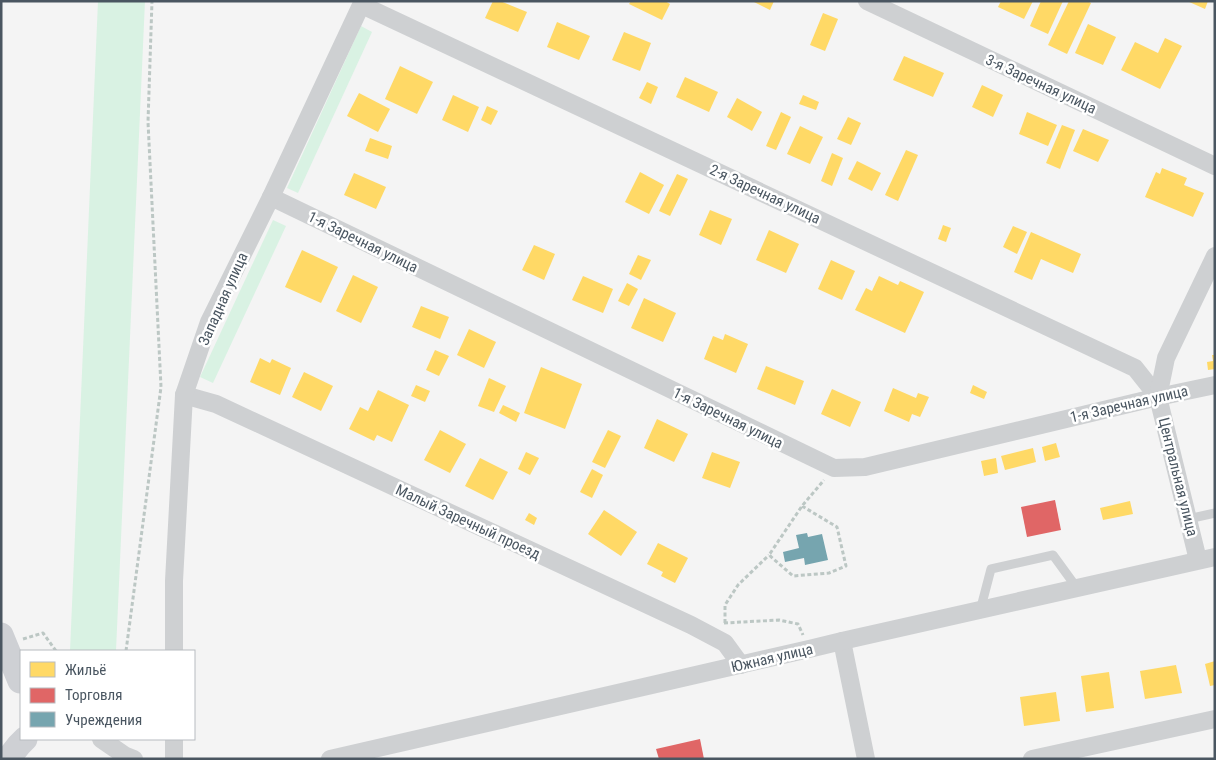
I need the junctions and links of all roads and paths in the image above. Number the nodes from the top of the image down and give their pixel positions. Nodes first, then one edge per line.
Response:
1 (152, 1) edge
2 (867, 1) edge
3 (363, 3) edge
4 (1215, 166) edge
5 (271, 197) junction
6 (1215, 256) edge
7 (1215, 385) edge
8 (184, 395) junction
9 (1158, 397) junction
10 (834, 468) junction
11 (802, 506) junction
12 (1215, 513) edge
13 (1188, 518) junction
14 (769, 555) junction
15 (1207, 558) edge
16 (1077, 588) junction
17 (980, 610) junction
18 (725, 623) junction
19 (691, 625) junction
20 (3, 640) edge
21 (842, 641) junction
22 (810, 649) junction
23 (55, 650) edge
24 (126, 650) edge
25 (174, 650) edge
26 (741, 665) junction
27 (14, 679) edge
28 (1215, 719) edge
29 (102, 740) edge
30 (174, 740) edge
31 (134, 759) edge
32 (174, 759) edge
33 (330, 759) edge
34 (866, 759) edge
35 (1032, 759) edge

1 - 24 path
2 - 4 street, 3-я Заречная улица
3 - 5 street, Западная улица
3 - 9 street, 2-я Заречная улица
5 - 8 street, Западная улица
5 - 10 street, 1-я Заречная улица
6 - 9 street, Центральная улица
7 - 9 street, 1-я Заречная улица
8 - 19 street, Малый Заречный проезд
8 - 25 street, Западная улица
9 - 10 street, 1-я Заречная улица
9 - 13 street, Центральная улица
10 - 11 path
11 - 14 path
11 - 14 path
12 - 13 lane
13 - 15 street, Центральная улица
14 - 18 path
15 - 16 street, Южная улица
16 - 17 street, Южная улица
16 - 17 lane
17 - 21 street, Южная улица
18 - 19 path
18 - 22 path
19 - 26 street, Малый Заречный проезд
20 - 23 path
20 - 27 street
21 - 22 street, Южная улица
21 - 34 street
22 - 26 street, Южная улица
26 - 33 street, Южная улица
28 - 35 street
29 - 31 street
30 - 32 street

